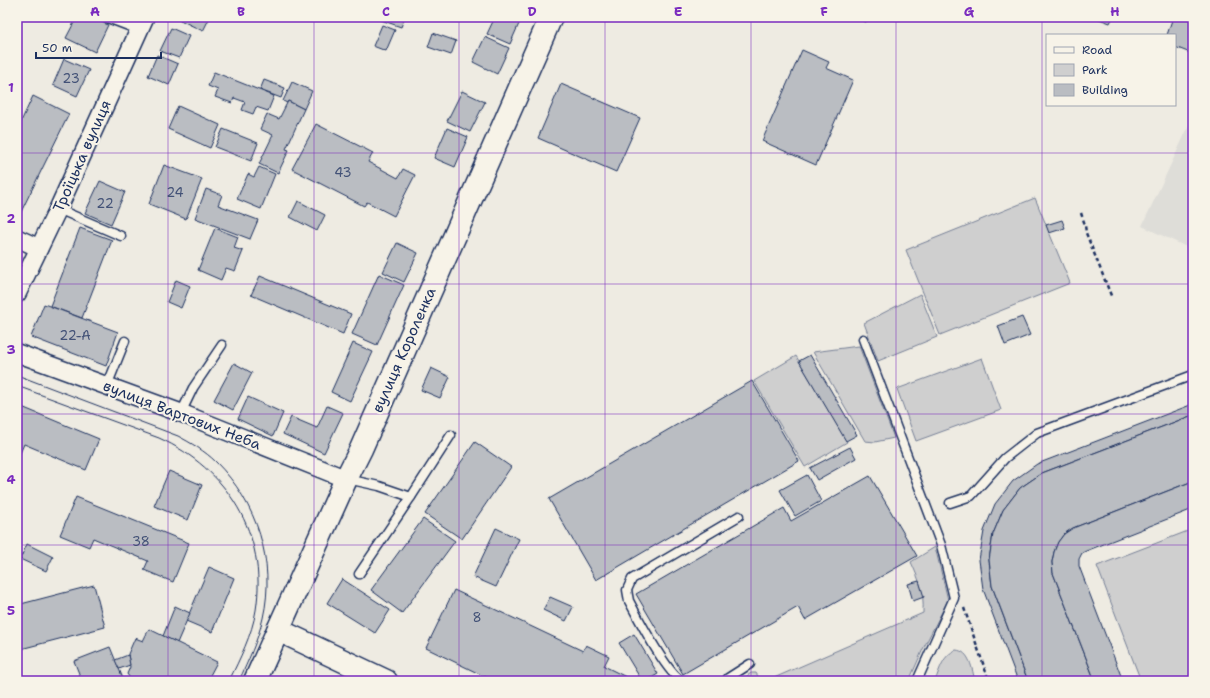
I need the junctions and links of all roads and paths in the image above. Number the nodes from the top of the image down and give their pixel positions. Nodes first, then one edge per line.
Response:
1 (105, 17) edge
2 (551, 17) edge
3 (142, 24) edge
4 (58, 209) junction
5 (1081, 213) dead end
6 (121, 236) dead end
7 (17, 238) edge
8 (39, 248) junction
9 (17, 294) edge
10 (1112, 298) dead end
11 (863, 338) dead end
12 (125, 341) dead end
13 (222, 345) dead end
14 (17, 353) edge
15 (1193, 375) edge
16 (107, 386) junction
17 (182, 413) junction
18 (452, 435) dead end
19 (346, 479) junction
20 (411, 497) junction
21 (950, 503) dead end
22 (739, 516) dead end
23 (359, 574) dead end
24 (959, 610) dead end
25 (278, 630) junction
26 (750, 664) dead end
27 (255, 681) edge
28 (386, 681) edge
29 (682, 681) edge
30 (726, 681) edge
31 (917, 681) edge
32 (989, 681) edge

1 - 3 lane
2 - 19 street, вулиця Короленка
3 - 4 street, Троїцька вулиця
4 - 6 lane
4 - 8 street, Троїцька вулиця
5 - 10 path
7 - 8 street
8 - 9 street, Троїцька вулиця
11 - 31 lane
12 - 16 lane
13 - 17 lane
14 - 16 street, вулиця Вартових Неба
15 - 21 lane
16 - 17 street, вулиця Вартових Неба
17 - 19 street, вулиця Вартових Неба
18 - 20 lane
19 - 20 lane
19 - 25 street, вулиця Короленка
20 - 23 lane
22 - 29 lane
24 - 32 path
25 - 27 street, вулиця Короленка
25 - 28 street
26 - 30 lane

